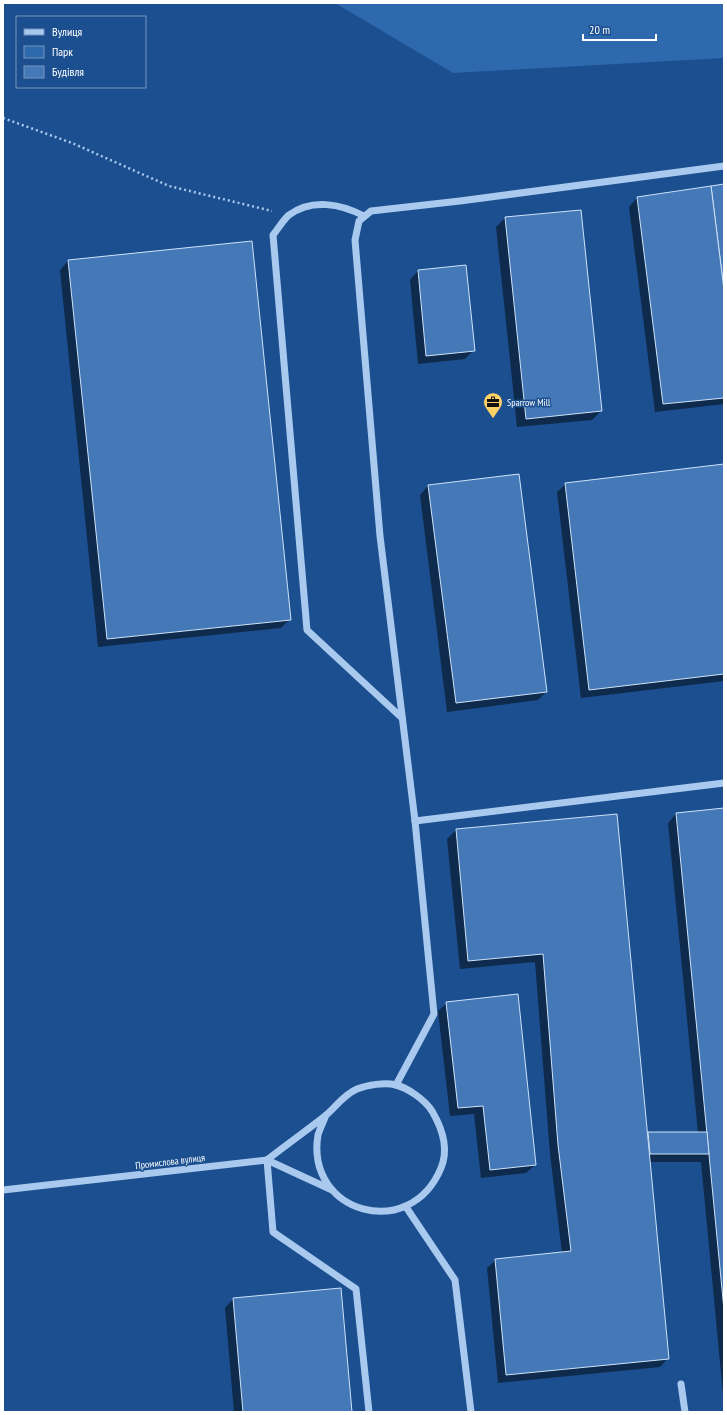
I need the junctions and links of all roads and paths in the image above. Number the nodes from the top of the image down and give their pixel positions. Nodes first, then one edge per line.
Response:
1 (3, 118) edge
2 (724, 166) edge
3 (289, 215) junction
4 (364, 216) junction
5 (402, 718) junction
6 (724, 783) edge
7 (415, 820) junction
8 (396, 1085) junction
9 (326, 1115) junction
10 (267, 1160) junction
11 (3, 1190) edge
12 (332, 1190) junction
13 (406, 1207) junction
14 (681, 1384) dead end
15 (369, 1412) edge
16 (471, 1412) edge
17 (685, 1412) edge

1 - 3 path
2 - 4 street
3 - 4 street
3 - 5 street
4 - 5 street
5 - 7 street
6 - 7 street
7 - 8 street
8 - 9 street
8 - 13 street
9 - 10 street
9 - 12 street
10 - 11 street, Промислова вулиця
10 - 12 street
10 - 15 street
12 - 13 street
13 - 16 street
14 - 17 street

